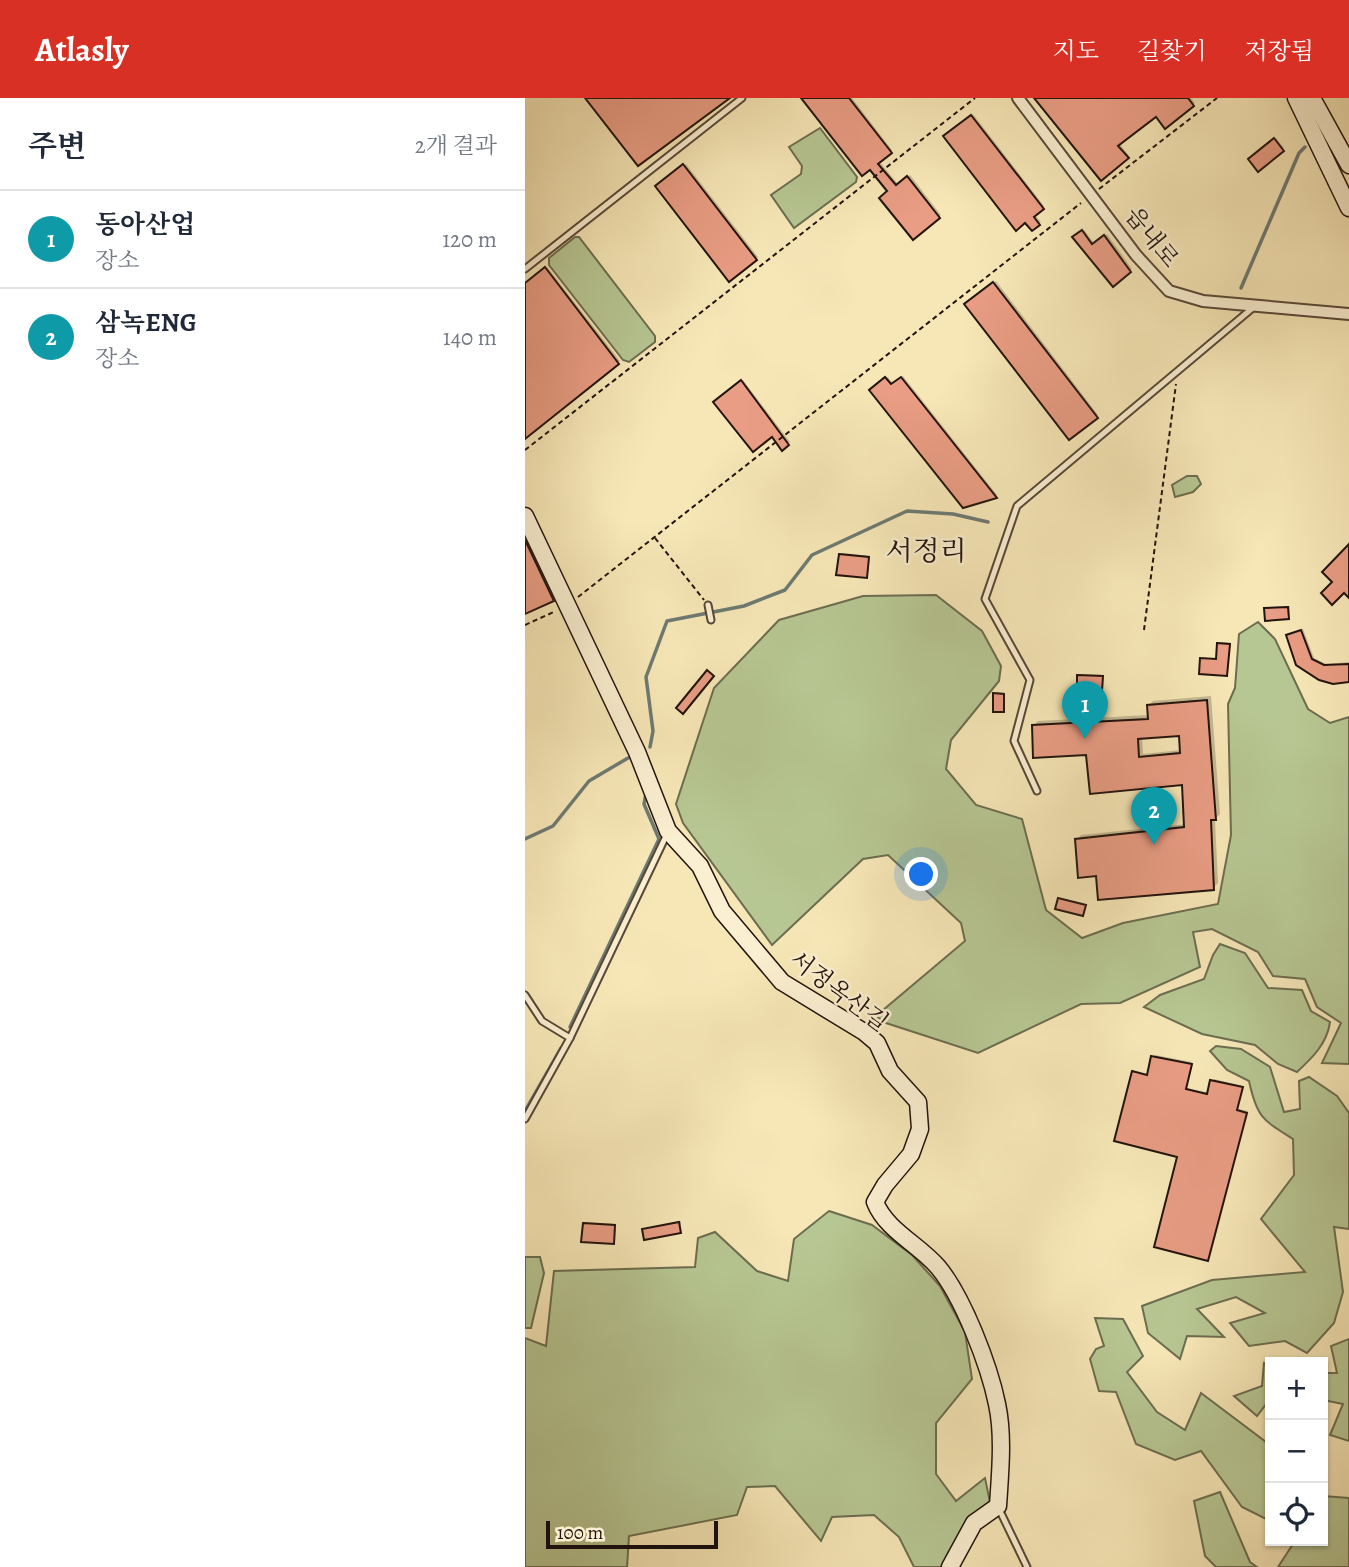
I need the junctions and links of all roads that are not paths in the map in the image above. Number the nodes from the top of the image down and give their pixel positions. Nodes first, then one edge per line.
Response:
1 (742, 98) edge
2 (1018, 98) edge
3 (1296, 98) edge
4 (1312, 98) edge
5 (1349, 165) edge
6 (1349, 208) edge
7 (525, 269) edge
8 (1255, 306) junction
9 (1349, 314) edge
10 (525, 516) edge
11 (708, 605) road end
12 (711, 620) dead end
13 (1037, 790) dead end
14 (668, 831) junction
15 (525, 995) edge
16 (570, 1038) junction
17 (525, 1119) edge
18 (998, 1506) junction
19 (950, 1567) edge
20 (1027, 1567) edge

1 - 7 lane
2 - 8 street, 읍내로
3 - 6 street
4 - 5 street
8 - 9 street, 읍내로
8 - 13 lane
10 - 14 street, 서정옥산길
11 - 12 lane
14 - 16 lane
14 - 18 street, 서정옥산길
15 - 16 lane
16 - 17 lane
18 - 19 street
18 - 20 lane

